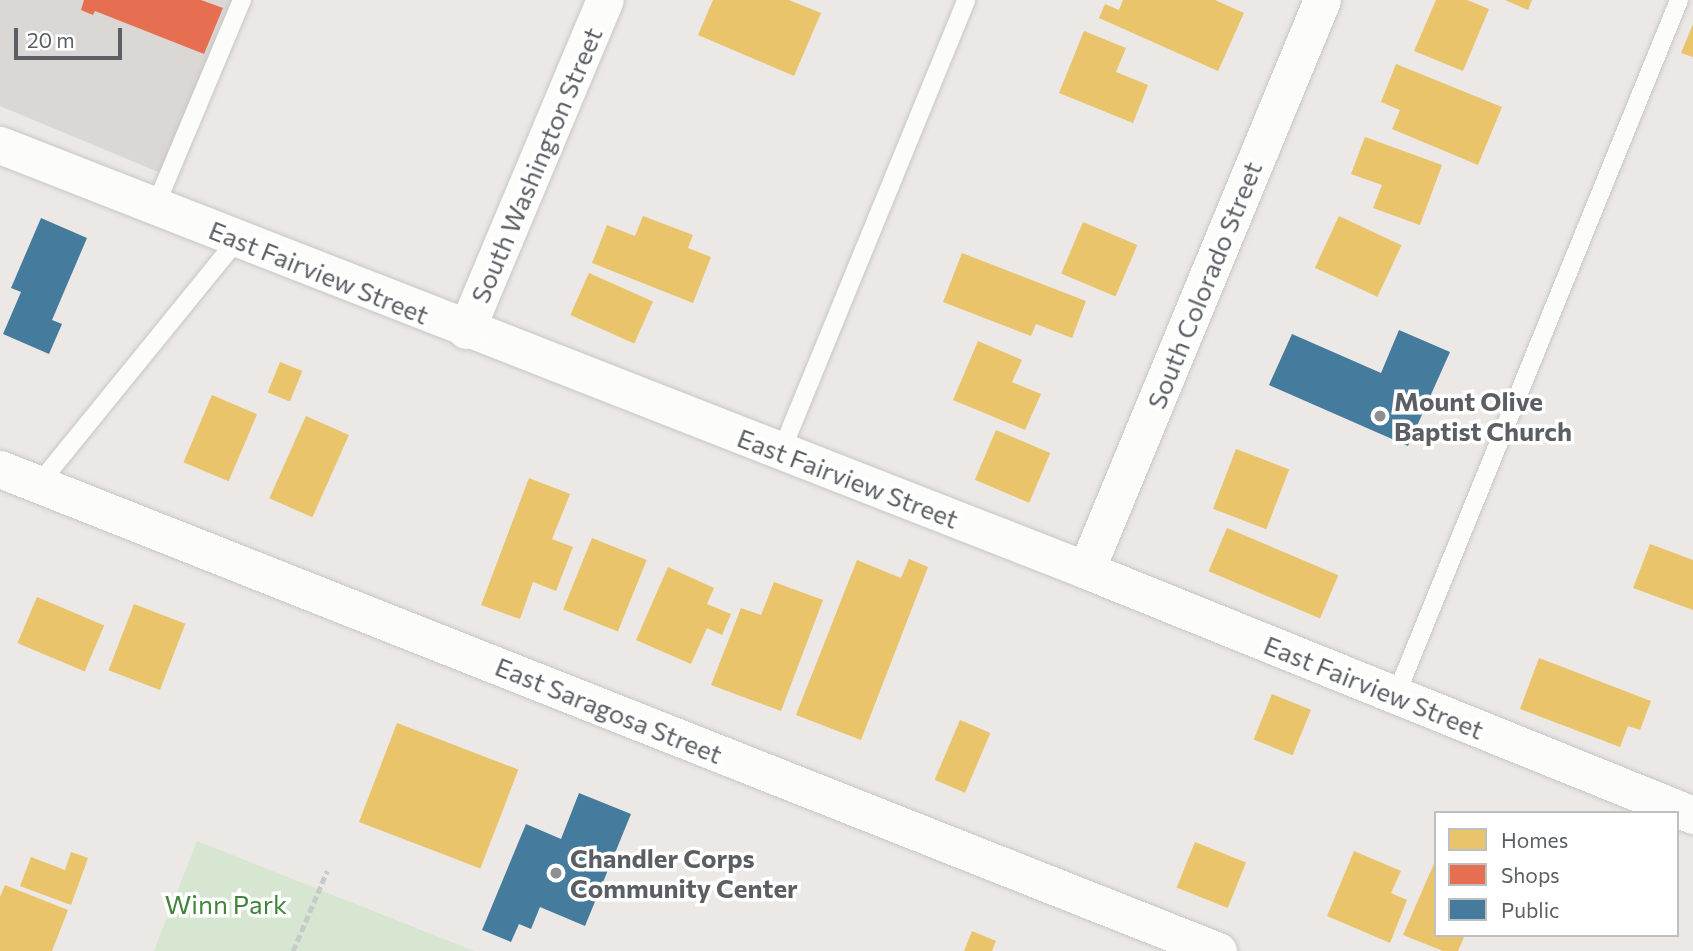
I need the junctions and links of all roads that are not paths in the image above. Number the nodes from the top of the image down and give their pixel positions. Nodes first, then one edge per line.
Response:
1 (242, 0) edge
2 (605, 0) edge
3 (966, 0) edge
4 (1322, 0) edge
5 (1679, 0) edge
6 (0, 145) edge
7 (155, 207) junction
8 (238, 239) junction
9 (466, 330) junction
10 (780, 452) junction
11 (0, 469) edge
12 (38, 485) junction
13 (1086, 570) junction
14 (1395, 695) junction
15 (1693, 815) edge
16 (1218, 951) edge

1 - 7 lane
2 - 9 street, South Washington Street
3 - 10 lane
4 - 13 street, South Colorado Street
5 - 14 lane
6 - 7 street, East Fairview Street
7 - 8 street, East Fairview Street
8 - 9 street, East Fairview Street
8 - 12 lane
9 - 10 street, East Fairview Street
10 - 13 street, East Fairview Street
11 - 12 street, East Saragosa Street
12 - 16 street, East Saragosa Street
13 - 14 street, East Fairview Street
14 - 15 street, East Fairview Street

